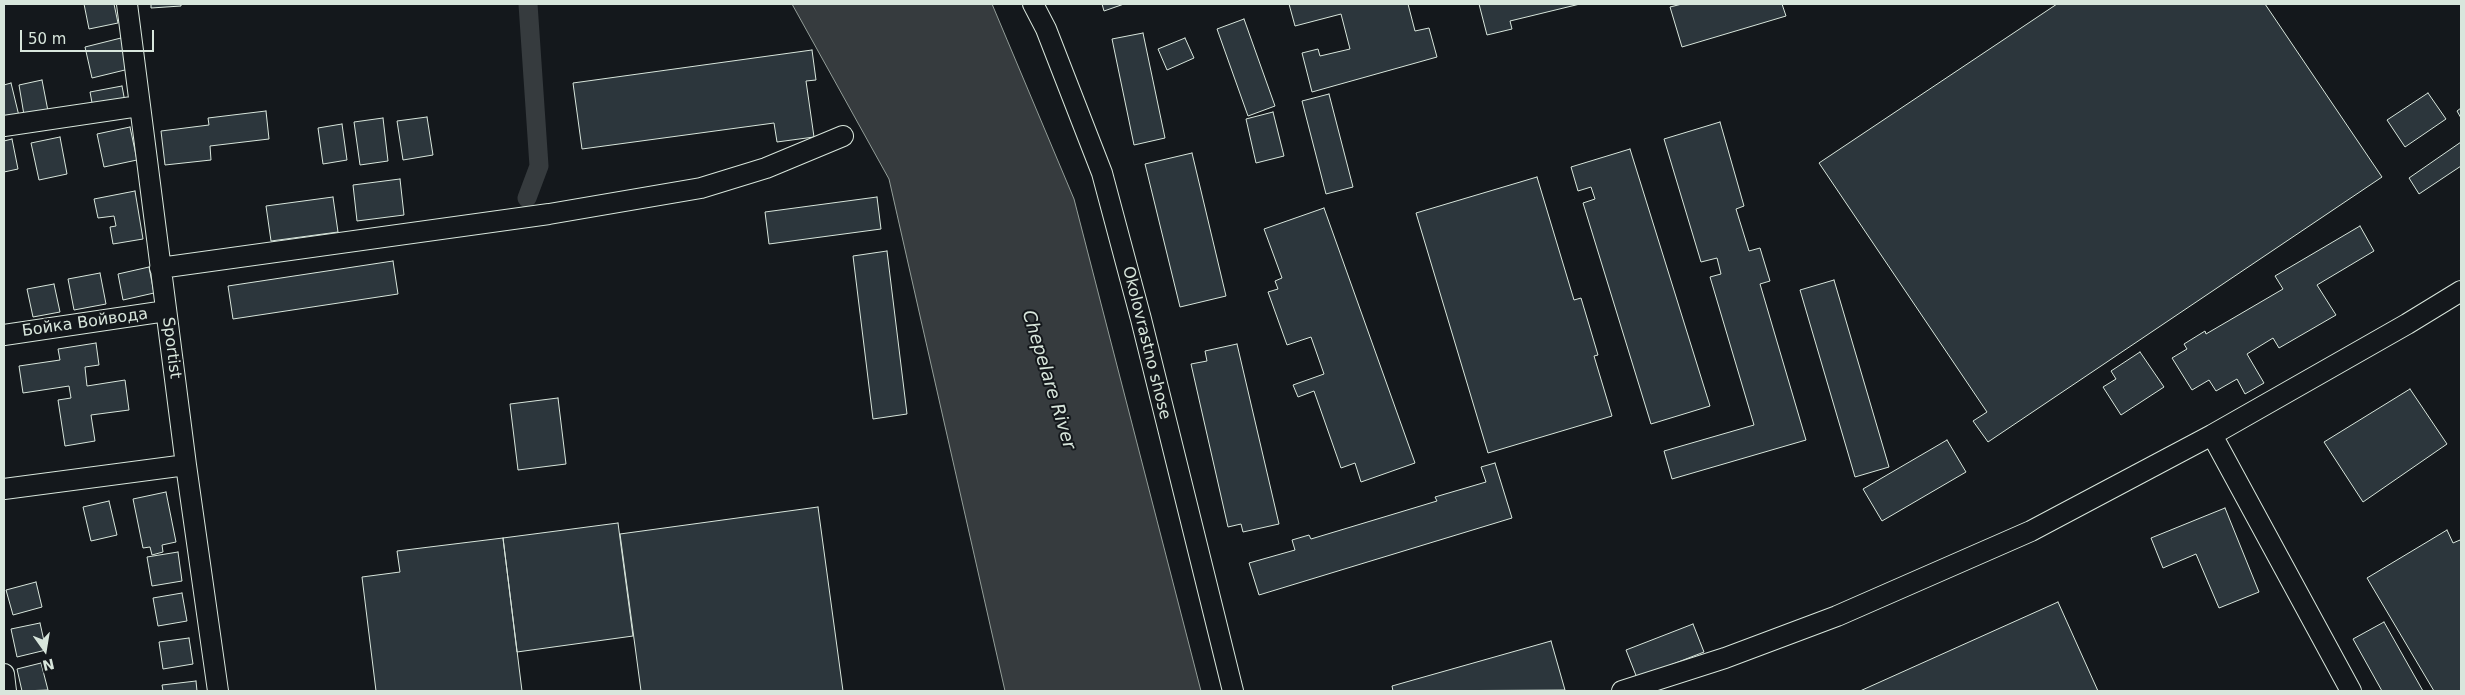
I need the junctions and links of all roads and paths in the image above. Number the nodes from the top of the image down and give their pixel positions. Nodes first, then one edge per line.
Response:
1 (127, 4) edge
2 (1033, 4) edge
3 (140, 106) junction
4 (4, 126) edge
5 (843, 136) dead end
6 (160, 268) junction
7 (2461, 291) edge
8 (166, 312) junction
9 (4, 335) edge
10 (2212, 435) junction
11 (186, 465) junction
12 (4, 489) edge
13 (4, 674) edge
14 (6, 691) edge
15 (218, 691) edge
16 (1233, 691) edge
17 (1622, 691) edge
18 (2351, 691) edge

1 - 3 street, Sportist
2 - 16 street, Okolovrastno shose
3 - 4 street
3 - 6 street, Sportist
5 - 6 street
6 - 8 street, Sportist
7 - 10 street
8 - 9 street, Бойка Войвода
8 - 11 street, Sportist
10 - 17 street
10 - 18 street
11 - 12 street
11 - 15 street, Sportist
13 - 14 street

